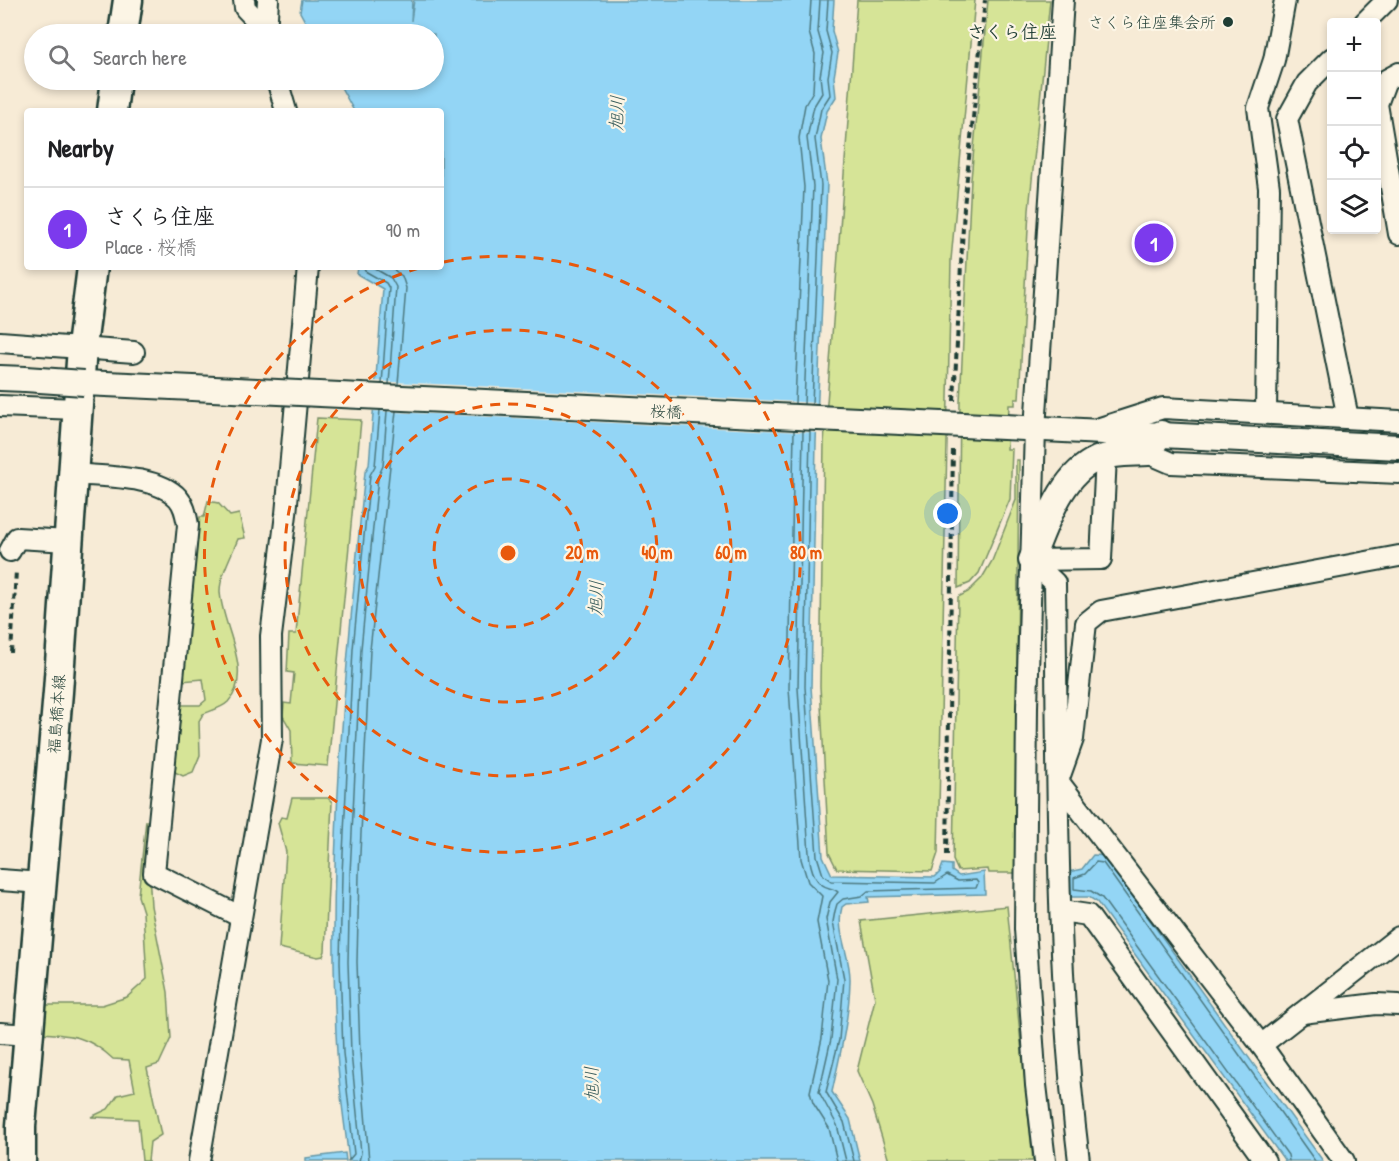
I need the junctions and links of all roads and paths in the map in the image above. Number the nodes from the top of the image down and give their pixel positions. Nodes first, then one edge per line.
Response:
1 (128, 0) edge
2 (244, 0) edge
3 (268, 0) edge
4 (1063, 0) edge
5 (1285, 0) edge
6 (1387, 0) edge
7 (1369, 18) edge
8 (124, 24) edge
9 (259, 24) edge
10 (266, 24) edge
11 (1327, 63) edge
12 (1399, 73) edge
13 (115, 90) edge
14 (280, 90) edge
15 (112, 108) edge
16 (285, 108) edge
17 (1399, 234) edge
18 (92, 270) edge
19 (308, 270) edge
20 (0, 342) edge
21 (82, 347) junction
22 (134, 352) dead end
23 (0, 378) edge
24 (81, 396) junction
25 (0, 406) edge
26 (1266, 413) junction
27 (1348, 418) junction
28 (1399, 421) edge
29 (1035, 429) junction
30 (1092, 431) junction
31 (1155, 443) junction
32 (1399, 447) edge
33 (1106, 456) junction
34 (1399, 473) edge
35 (73, 474) junction
36 (68, 541) junction
37 (1399, 556) edge
38 (13, 559) joint
39 (1031, 560) junction
40 (11, 653) dead end
41 (1058, 781) junction
42 (0, 879) edge
43 (42, 883) junction
44 (1061, 911) junction
45 (239, 916) junction
46 (1399, 937) edge
47 (1399, 1005) edge
48 (1302, 1013) junction
49 (0, 1034) edge
50 (29, 1035) junction
51 (1261, 1045) junction
52 (21, 1161) edge
53 (199, 1161) edge
54 (1044, 1161) edge
55 (1078, 1161) edge
56 (1266, 1161) edge
57 (1344, 1161) edge

1 - 8 main road
2 - 9 street
3 - 10 street
4 - 29 street
5 - 26 street
6 - 7 street
11 - 27 street
12 - 17 street
13 - 15 main road
14 - 16 street
18 - 21 main road, 福島橋本線
19 - 45 street
20 - 21 street
21 - 22 street
21 - 24 main road, 福島橋本線
23 - 24 street, 桜橋, bridge
24 - 25 street
24 - 29 street, 桜橋, bridge
24 - 35 main road, 福島橋本線
26 - 27 street
26 - 30 street
27 - 28 street
29 - 30 street, 桜橋
29 - 39 street
30 - 31 street, 桜橋
31 - 32 street
31 - 33 street
31 - 34 street
33 - 39 street
33 - 39 street
35 - 36 main road, 福島橋本線
35 - 45 street
36 - 38 street
36 - 43 main road, 福島橋本線
37 - 41 street
38 - 40 path
39 - 41 street
39 - 54 street
41 - 44 street
41 - 51 street
42 - 43 street
43 - 50 main road, 福島橋本線
44 - 55 street
44 - 56 street
45 - 53 street
46 - 48 street
47 - 48 street
48 - 51 street
49 - 50 street
50 - 52 main road, 福島橋本線
51 - 57 street

